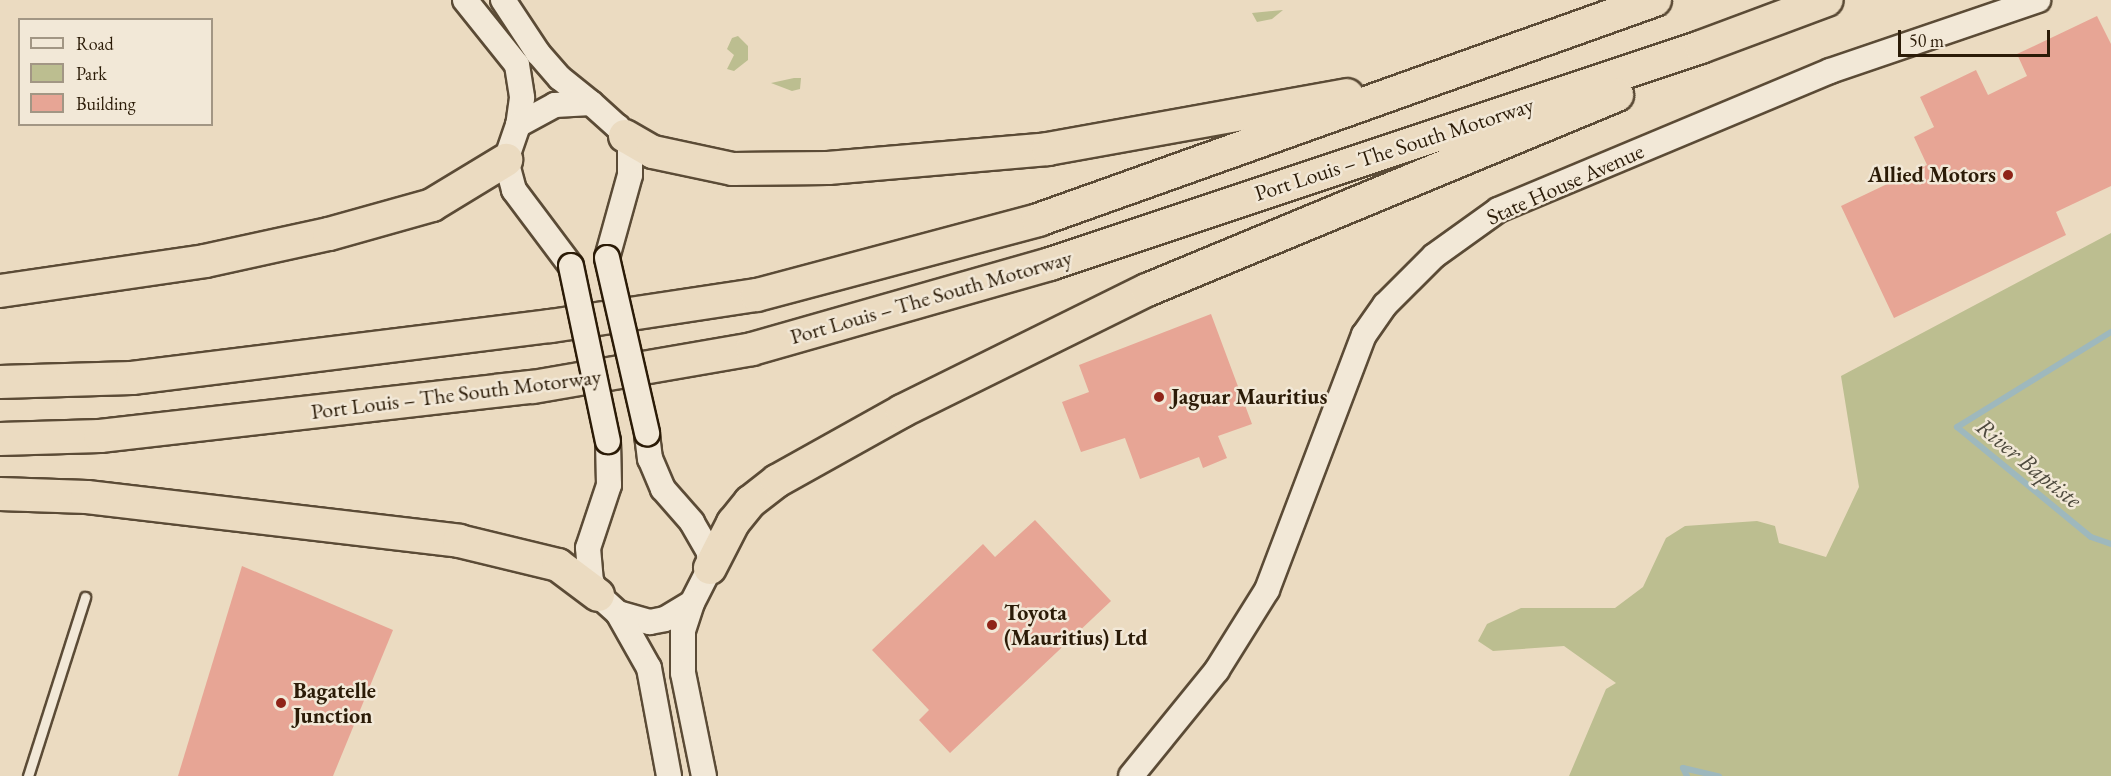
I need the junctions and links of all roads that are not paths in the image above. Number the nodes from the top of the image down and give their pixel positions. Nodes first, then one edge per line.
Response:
1 (465, 0) edge
2 (503, 0) edge
3 (512, 0) edge
4 (1655, 0) edge
5 (1827, 0) edge
6 (2038, 0) edge
7 (526, 34) junction
8 (1701, 47) junction
9 (1443, 78) junction
10 (591, 102) junction
11 (518, 125) junction
12 (626, 136) junction
13 (506, 160) junction
14 (0, 291) edge
15 (0, 382) edge
16 (0, 440) edge
17 (0, 494) edge
18 (710, 568) junction
19 (86, 597) dead end
20 (692, 603) junction
21 (608, 604) junction
22 (27, 776) edge
23 (669, 776) edge
24 (704, 776) edge
25 (1131, 776) edge

1 - 11 street
2 - 7 street
3 - 7 lane
4 - 9 highway, Port Louis – The South Motorway
5 - 8 highway, Port Louis – The South Motorway
6 - 25 street, State House Avenue
7 - 10 street
8 - 16 highway, Port Louis – The South Motorway
8 - 18 highway
9 - 12 highway
9 - 15 highway, Port Louis – The South Motorway
10 - 11 street
10 - 12 street
11 - 13 street
12 - 18 street, bridge
13 - 14 highway
13 - 21 street, bridge
17 - 21 highway
18 - 20 street
19 - 22 lane
20 - 21 street
20 - 24 street
21 - 23 street

